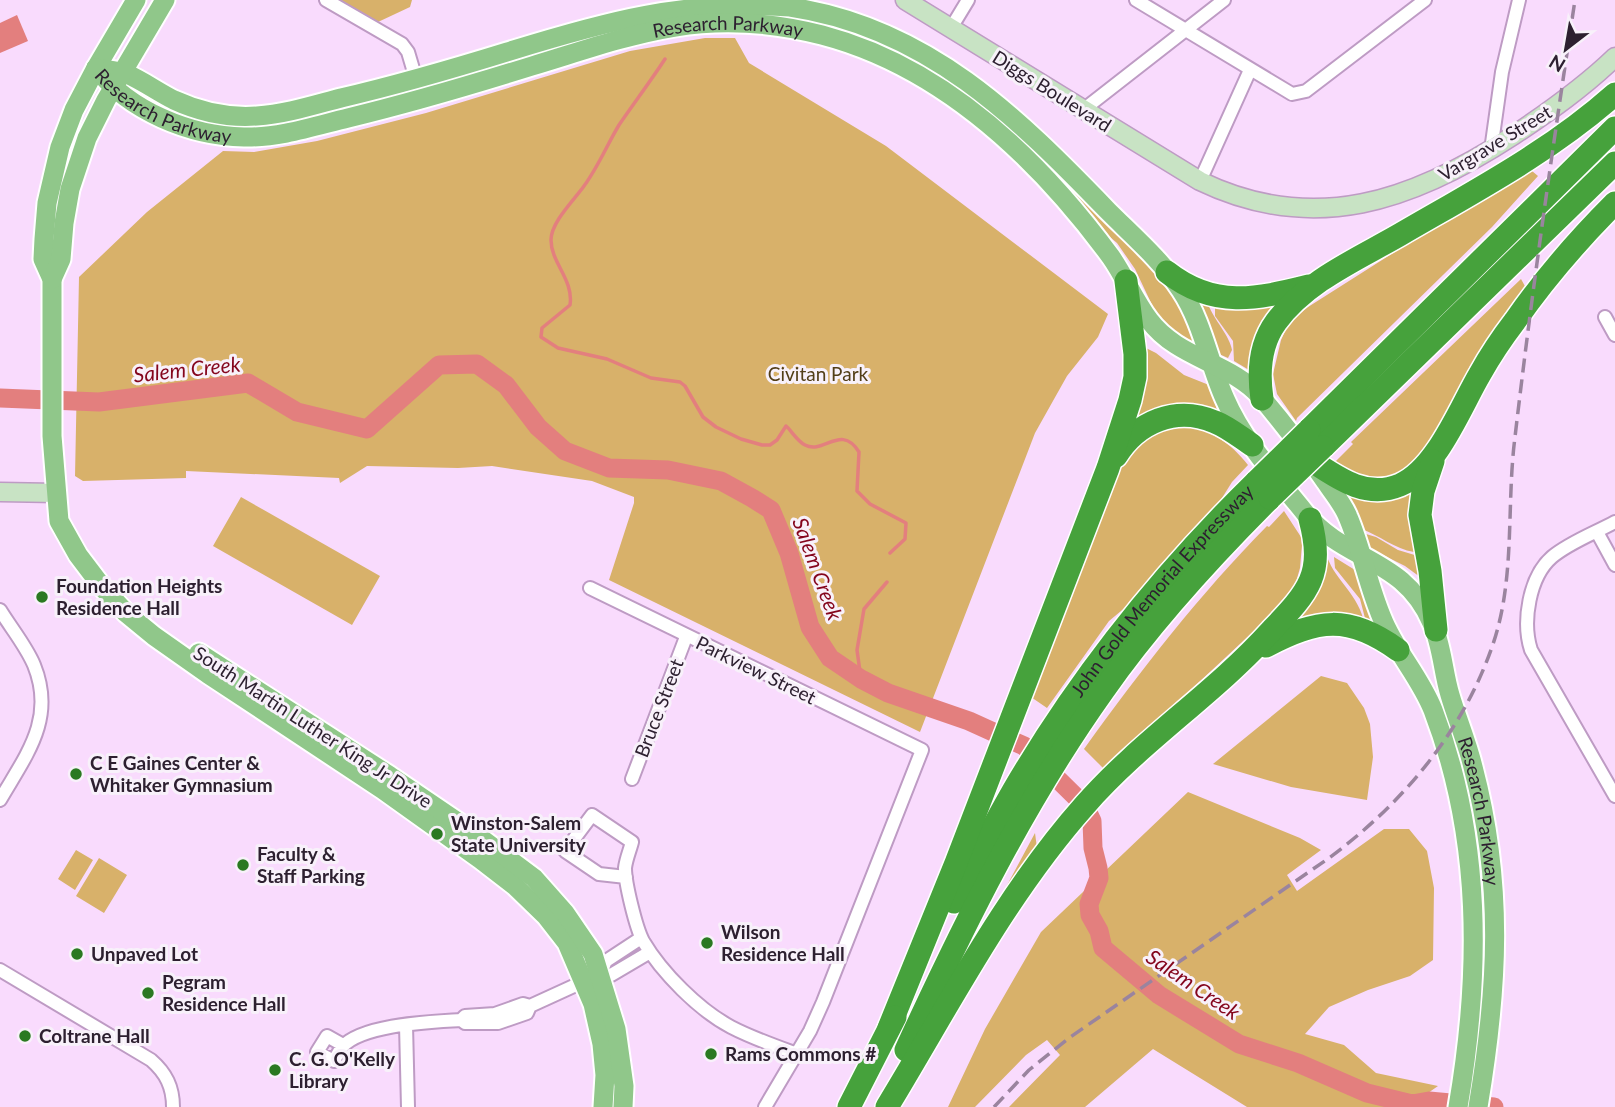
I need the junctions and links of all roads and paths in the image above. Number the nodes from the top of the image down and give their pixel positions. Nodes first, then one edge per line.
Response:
1 (136, 0) edge
2 (165, 0) edge
3 (326, 0) edge
4 (905, 0) edge
5 (968, 0) edge
6 (1136, 0) edge
7 (1224, 0) edge
8 (1425, 0) edge
9 (1519, 0) edge
10 (679, 2) edge
11 (682, 26) junction
12 (951, 28) junction
13 (1186, 31) junction
14 (1615, 57) edge
15 (96, 68) junction
16 (1250, 70) junction
17 (123, 72) junction
18 (416, 79) junction
19 (112, 90) junction
20 (1615, 94) edge
21 (1083, 110) junction
22 (1615, 128) edge
23 (1491, 150) junction
24 (1615, 163) edge
25 (1200, 181) junction
26 (1615, 203) edge
27 (1167, 272) junction
28 (52, 279) junction
29 (1126, 281) junction
30 (1312, 286) junction
31 (1605, 317) dead end
32 (1615, 335) edge
33 (1213, 365) junction
34 (1262, 399) junction
35 (1252, 445) junction
36 (1315, 446) junction
37 (1436, 453) junction
38 (1108, 468) junction
39 (0, 492) edge
40 (57, 493) junction
41 (1310, 519) junction
42 (1615, 522) edge
43 (1597, 532) junction
44 (1360, 555) junction
45 (1615, 565) edge
46 (590, 588) dead end
47 (0, 610) edge
48 (1436, 630) junction
49 (686, 637) junction
50 (1398, 650) junction
51 (1250, 654) junction
52 (632, 779) dead end
53 (1615, 796) edge
54 (0, 800) edge
55 (1018, 803) junction
56 (626, 877) junction
57 (641, 938) junction
58 (650, 952) junction
59 (0, 970) edge
60 (592, 978) junction
61 (406, 1024) junction
62 (889, 1028) junction
63 (343, 1045) dead end
64 (796, 1054) junction
65 (1476, 1061) junction
66 (173, 1107) edge
67 (408, 1107) edge
68 (603, 1107) edge
69 (622, 1107) edge
70 (765, 1107) edge
71 (849, 1107) edge
72 (880, 1107) edge
73 (887, 1107) edge
74 (1458, 1107) edge
75 (1478, 1107) edge

1 - 15 main road, South Martin Luther King Jr Drive
2 - 17 main road, South Martin Luther King Jr Drive
3 - 18 street
4 - 12 street, Diggs Boulevard
5 - 12 street
6 - 13 street
7 - 13 street
8 - 16 street
9 - 23 street
10 - 11 street
10 - 18 main road, Research Parkway
10 - 27 main road, Research Parkway
11 - 19 main road, Research Parkway
11 - 29 main road, Research Parkway
12 - 21 street, Diggs Boulevard
13 - 16 street
13 - 21 street
14 - 23 street, Vargrave Street
15 - 17 main road, Research Parkway
15 - 19 main road, Research Parkway
15 - 28 main road, South Martin Luther King Jr Drive
16 - 25 street
17 - 18 main road, Research Parkway
17 - 19 main road, South Martin Luther King Jr Drive
19 - 28 main road, South Martin Luther King Jr Drive
20 - 30 highway
21 - 25 street, Diggs Boulevard
22 - 36 highway, John Gold Memorial Expressway
23 - 25 street, Vargrave Street
24 - 36 highway, John Gold Memorial Expressway
26 - 37 highway
27 - 30 highway
27 - 33 main road, Research Parkway
28 - 40 main road, South Martin Luther King Jr Drive
29 - 33 main road, Research Parkway
29 - 38 highway
30 - 34 highway
31 - 32 street
33 - 34 main road, Research Parkway
33 - 35 main road, Research Parkway
34 - 36 main road, Research Parkway
35 - 38 highway
35 - 41 main road, Research Parkway
36 - 37 highway
36 - 44 main road, Research Parkway
36 - 55 highway, John Gold Memorial Expressway, bridge
37 - 48 highway
38 - 62 highway
39 - 40 street
40 - 60 main road, South Martin Luther King Jr Drive
41 - 44 main road, Research Parkway
41 - 51 highway
42 - 43 street
43 - 45 street
43 - 53 street
44 - 48 main road, Research Parkway
44 - 50 main road, Research Parkway
46 - 49 street, Parkview Street
47 - 54 street
48 - 65 main road, Research Parkway
49 - 52 street, Bruce Street
49 - 64 street, Parkview Street
50 - 51 highway
50 - 65 main road, Research Parkway
51 - 73 highway
55 - 62 highway, John Gold Memorial Expressway
55 - 72 highway, John Gold Memorial Expressway
56 - 56 street
56 - 57 street
57 - 58 street
57 - 60 street
58 - 60 street
58 - 64 street
59 - 66 street
60 - 61 street
60 - 68 main road, South Martin Luther King Jr Drive
60 - 69 main road, South Martin Luther King Jr Drive
61 - 63 street
61 - 67 street
62 - 71 highway, John Gold Memorial Expressway
64 - 70 street
65 - 74 main road, Research Parkway
65 - 75 main road, Research Parkway

